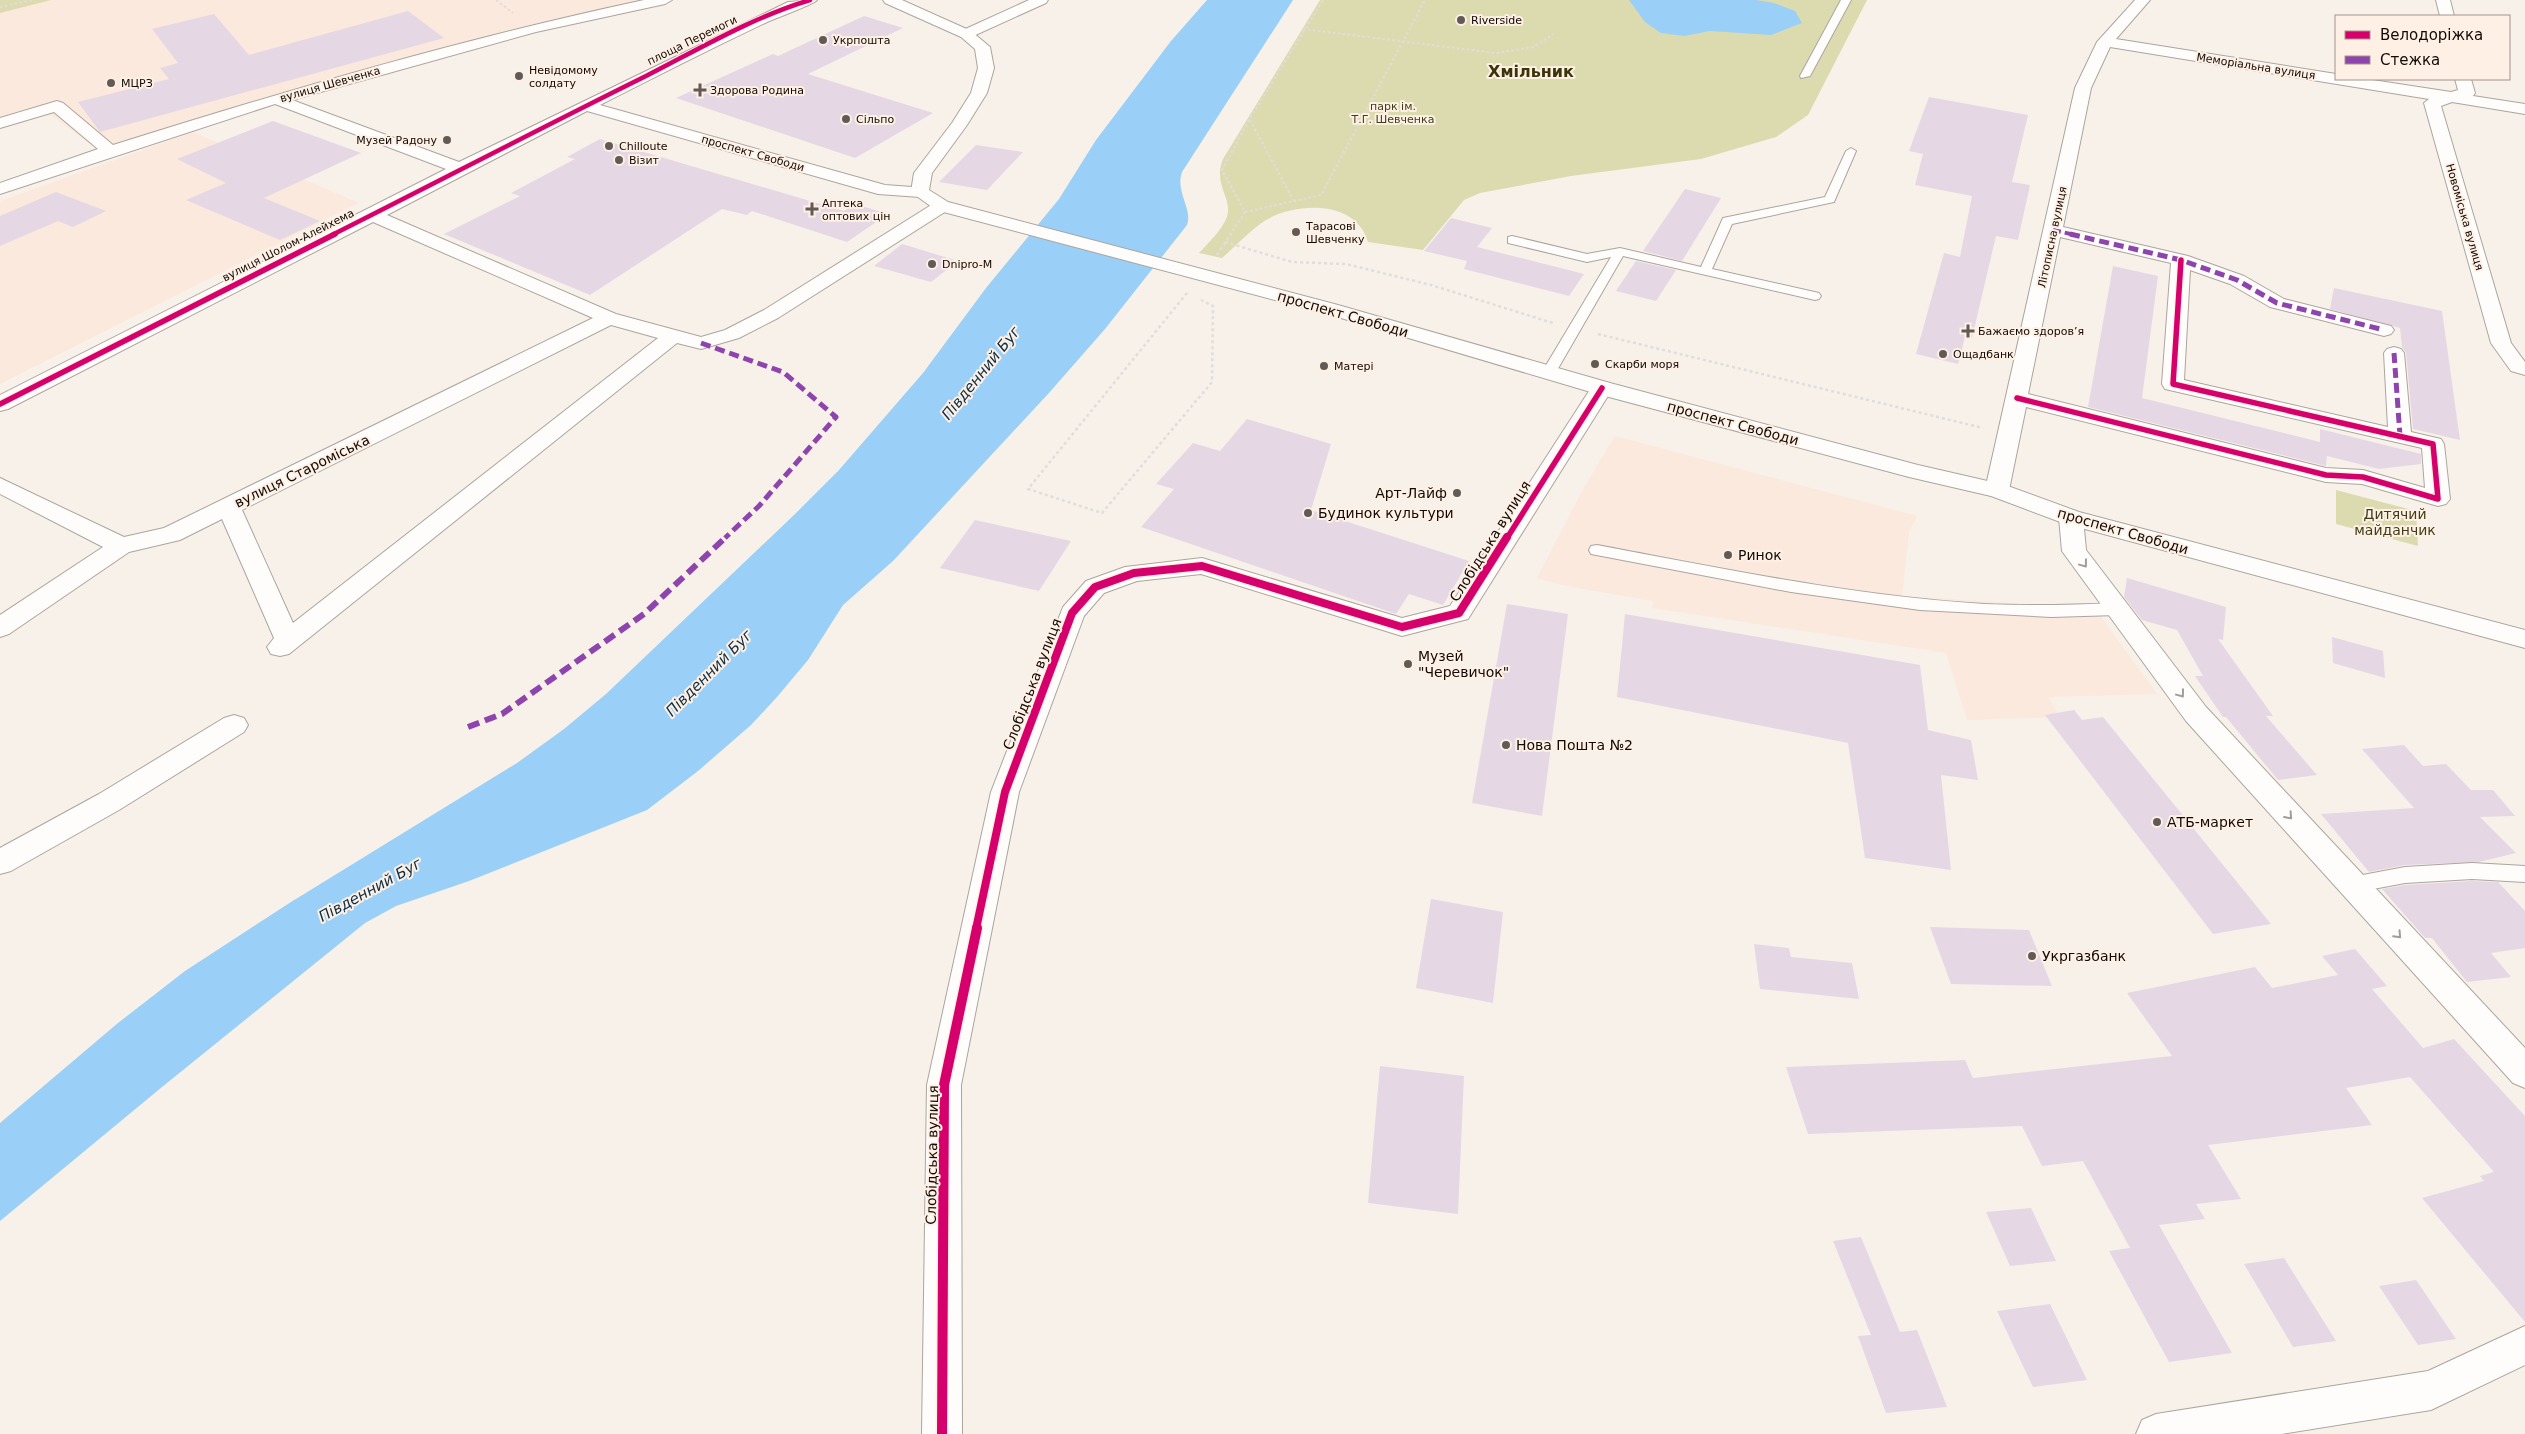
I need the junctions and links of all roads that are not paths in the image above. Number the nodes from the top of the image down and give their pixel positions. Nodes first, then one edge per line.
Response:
1 (665, 0) edge
2 (810, 0) edge
3 (890, 0) edge
4 (1041, 0) edge
5 (1846, 0) edge
6 (2138, 0) edge
7 (2443, 0) edge
8 (2448, 15) edge
9 (966, 34) junction
10 (2106, 42) junction
11 (1805, 76) dead end
12 (2335, 79) edge
13 (2344, 80) edge
14 (2463, 80) edge
15 (2451, 97) junction
16 (276, 99) junction
17 (587, 106) junction
18 (2525, 109) edge
19 (0, 123) edge
20 (110, 151) junction
21 (1851, 151) dead end
22 (460, 168) junction
23 (0, 189) edge
24 (920, 192) junction
25 (942, 206) junction
26 (372, 215) junction
27 (2053, 230) junction
28 (1512, 240) dead end
29 (1620, 252) junction
30 (2182, 260) junction
31 (1705, 271) junction
32 (1815, 296) dead end
33 (609, 318) junction
34 (2384, 330) dead end
35 (673, 336) junction
36 (2394, 353) dead end
37 (2525, 370) edge
38 (1549, 372) junction
39 (1602, 388) junction
40 (2017, 398) junction
41 (0, 404) edge
42 (2400, 436) junction
43 (0, 485) edge
44 (1997, 490) junction
45 (229, 507) junction
46 (2071, 518) junction
47 (121, 546) junction
48 (1597, 550) dead end
49 (2117, 608) junction
50 (0, 628) edge
51 (2525, 639) edge
52 (234, 725) dead end
53 (0, 862) edge
54 (2525, 874) edge
55 (2352, 884) junction
56 (2525, 1072) edge
57 (2525, 1346) edge
58 (942, 1434) edge
59 (2156, 1434) edge

1 - 16 street, вулиця Шевченка
2 - 17 street, площа Перемоги
3 - 9 street
4 - 9 street
5 - 11 lane
6 - 10 street, Літописна вулиця
7 - 8 street
9 - 24 street
10 - 12 street, Меморіальна вулиця
10 - 27 street, Літописна вулиця
13 - 15 street, Меморіальна вулиця
14 - 15 street, Новоміська вулиця
15 - 18 street, Меморіальна вулиця
15 - 37 street, Новоміська вулиця
16 - 20 street, вулиця Шевченка
16 - 22 street
17 - 22 street, вулиця Шолом-Алейхема
17 - 24 street, проспект Свободи
19 - 20 street
20 - 23 street, вулиця Шевченка
21 - 31 lane
22 - 26 street, вулиця Шолом-Алейхема
24 - 25 street, проспект Свободи
25 - 35 street
25 - 38 street, проспект Свободи
26 - 33 street
26 - 41 street, вулиця Шолом-Алейхема
27 - 30 street
27 - 40 street, Літописна вулиця
28 - 29 lane
29 - 31 lane
29 - 38 lane
30 - 34 street
30 - 42 street
31 - 32 lane
33 - 35 street
33 - 45 street, вулиця Староміська
35 - 45 street
36 - 42 street
38 - 39 street, проспект Свободи
39 - 44 street, проспект Свободи
39 - 58 street, Слобідська вулиця
40 - 42 street
40 - 44 street, Літописна вулиця
43 - 47 street
44 - 46 street, проспект Свободи
45 - 47 street, вулиця Староміська
46 -> 49 street
46 - 51 street, проспект Свободи
47 - 50 street, вулиця Староміська
48 - 49 lane
49 -> 55 street
52 - 53 street
54 - 55 lane
55 -> 56 street
57 - 59 street

